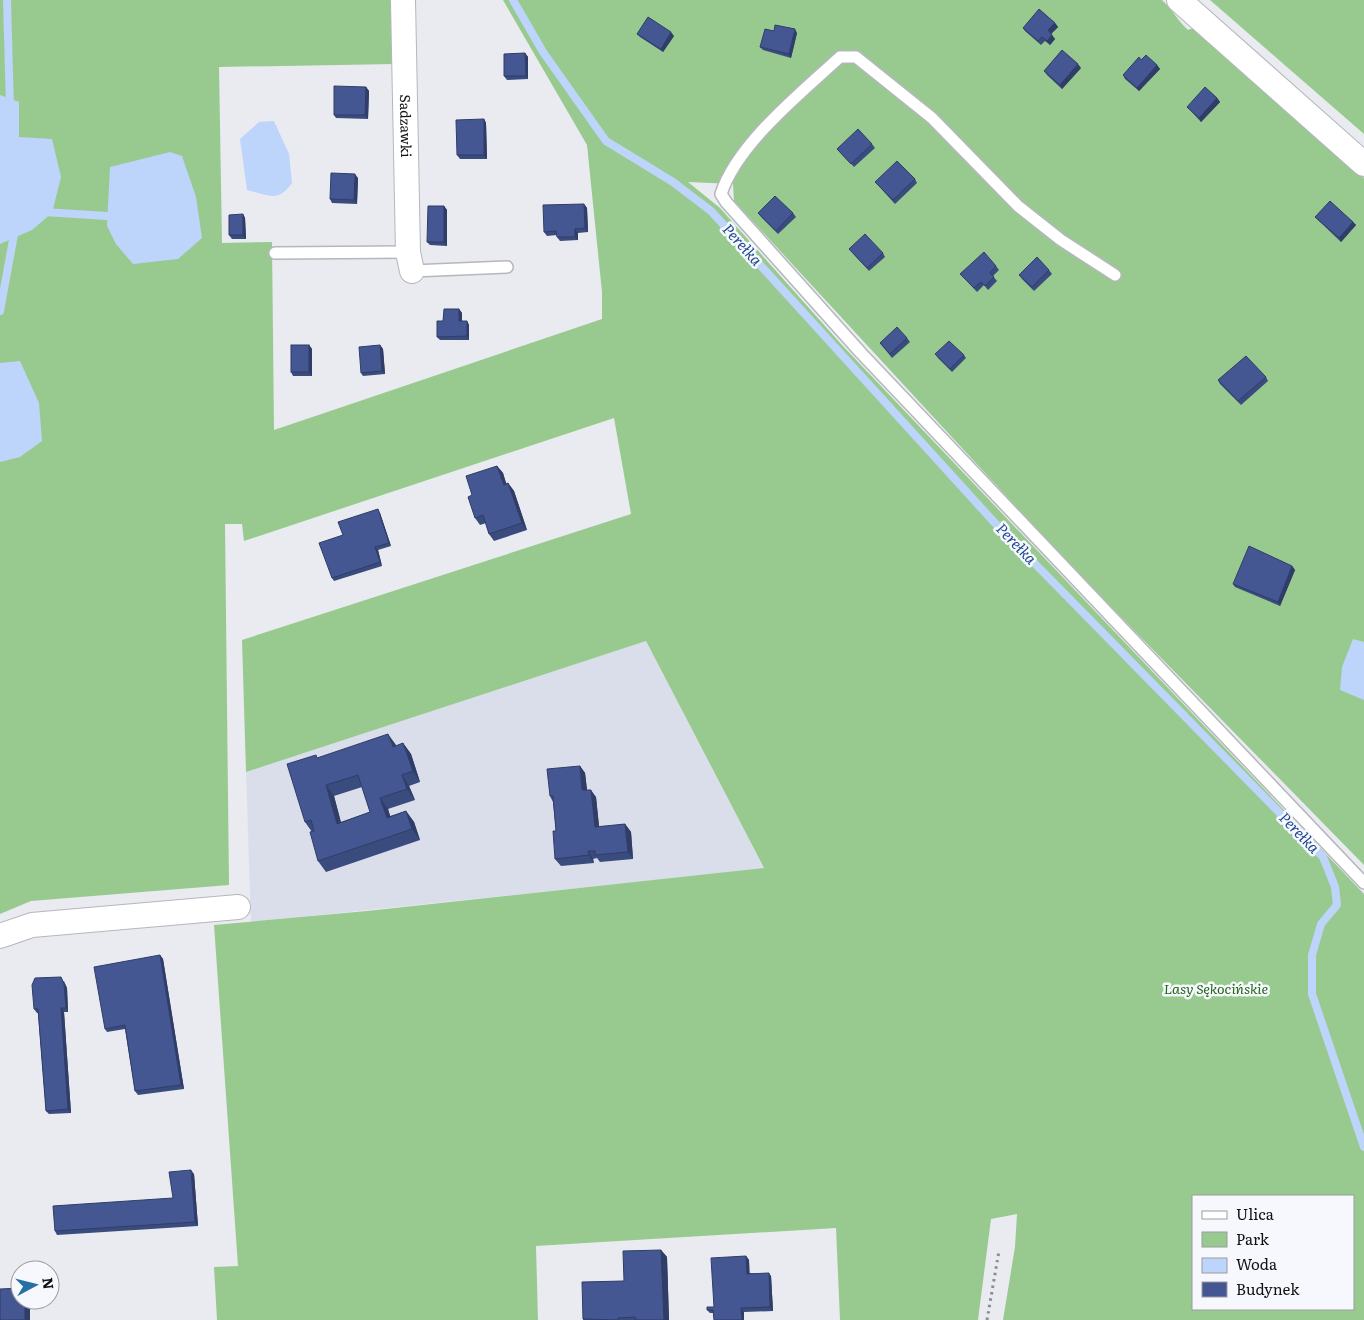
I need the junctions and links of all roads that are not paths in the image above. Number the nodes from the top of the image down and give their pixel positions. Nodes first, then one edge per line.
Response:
1 (402, 0) edge
2 (1179, 0) edge
3 (1364, 164) edge
4 (275, 253) dead end
5 (410, 261) junction
6 (507, 267) dead end
7 (1115, 275) dead end
8 (1364, 882) edge
9 (238, 906) dead end
10 (0, 936) edge

1 - 5 street, Sadzawki
2 - 3 street
4 - 5 lane
5 - 6 lane
7 - 8 lane
9 - 10 street

